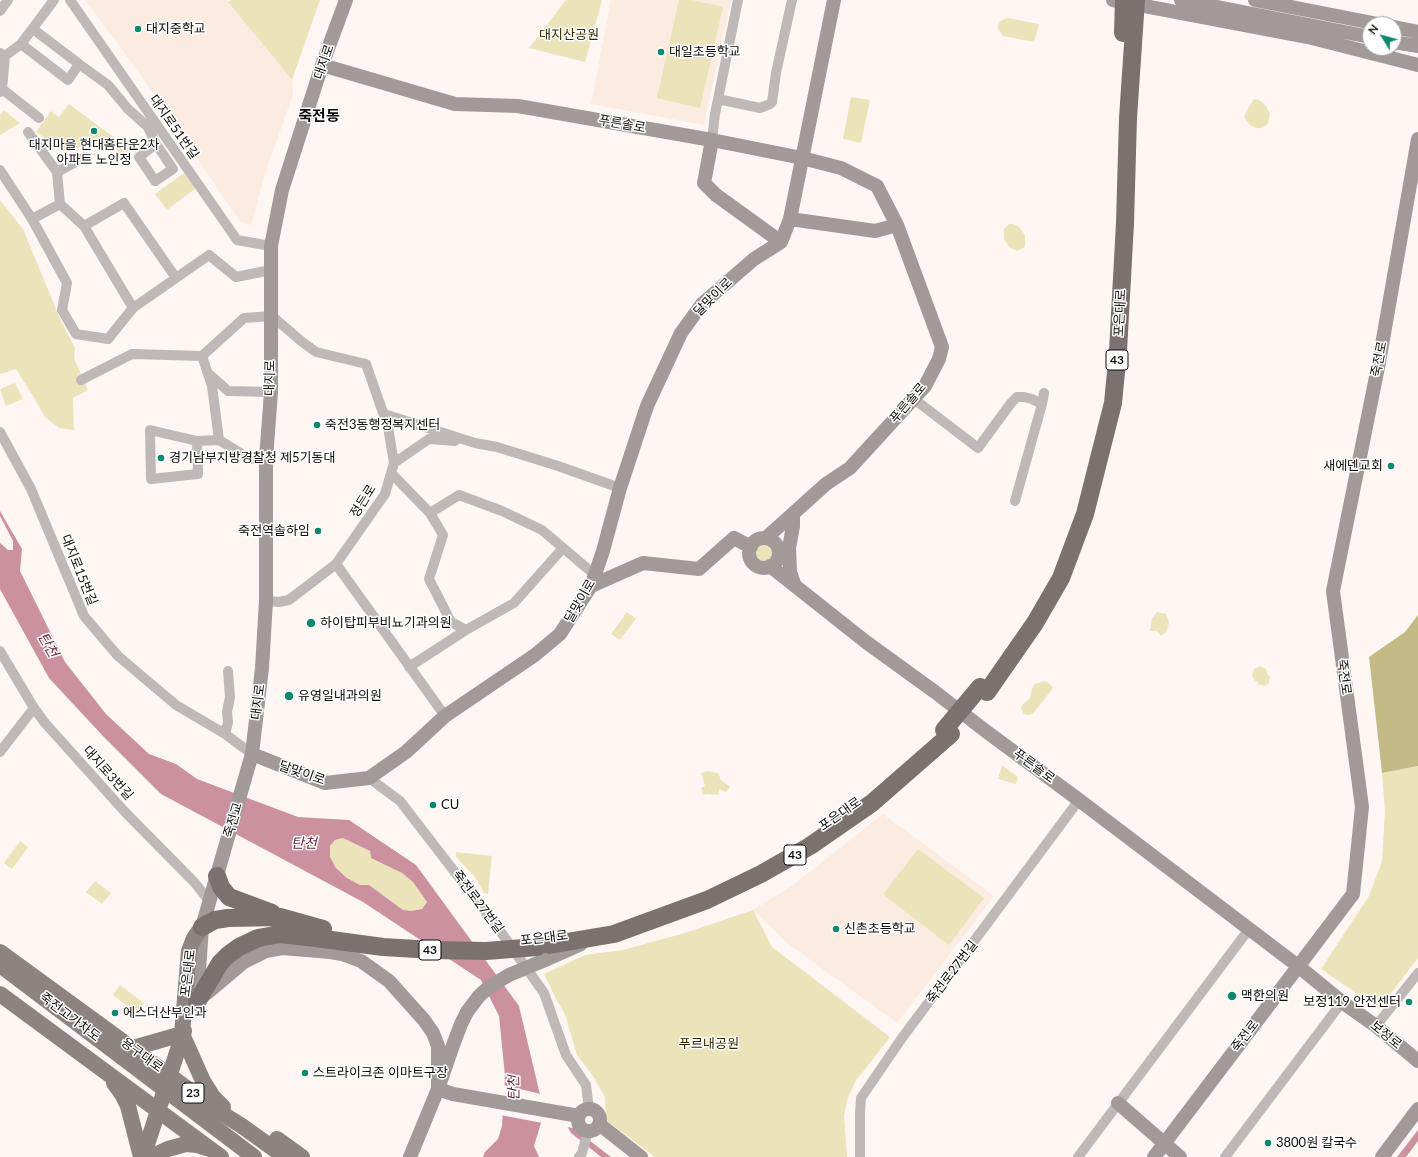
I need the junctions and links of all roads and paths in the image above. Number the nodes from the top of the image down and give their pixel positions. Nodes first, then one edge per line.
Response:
1 (8, 0) edge
2 (54, 0) edge
3 (70, 0) edge
4 (346, 0) edge
5 (738, 0) edge
6 (792, 0) edge
7 (834, 0) edge
8 (1181, 0) edge
9 (1255, 0) edge
10 (1127, 1) edge
11 (0, 11) edge
12 (1362, 21) edge
13 (33, 29) junction
14 (1402, 29) edge
15 (1418, 32) edge
16 (1362, 35) edge
17 (1402, 43) edge
18 (21, 44) junction
19 (1418, 46) edge
20 (2, 54) edge
21 (80, 64) junction
22 (322, 65) junction
23 (1418, 65) edge
24 (1, 91) edge
25 (718, 99) junction
26 (39, 118) dead end
27 (28, 132) dead end
28 (1418, 139) edge
29 (712, 140) junction
30 (156, 144) dead end
31 (85, 157) dead end
32 (802, 158) junction
33 (0, 170) edge
34 (57, 172) junction
35 (60, 204) junction
36 (790, 218) junction
37 (32, 219) junction
38 (897, 225) junction
39 (84, 226) junction
40 (782, 242) junction
41 (271, 246) junction
42 (271, 270) junction
43 (176, 278) junction
44 (133, 308) junction
45 (272, 316) junction
46 (202, 356) junction
47 (208, 373) junction
48 (81, 380) dead end
49 (271, 392) junction
50 (1044, 393) dead end
51 (914, 399) junction
52 (1042, 404) junction
53 (384, 414) junction
54 (0, 432) edge
55 (219, 440) junction
56 (197, 441) junction
57 (475, 443) junction
58 (266, 459) junction
59 (394, 463) junction
60 (391, 473) junction
61 (620, 488) junction
62 (1015, 501) dead end
63 (430, 513) junction
64 (793, 515) junction
65 (766, 538) junction
66 (751, 547) junction
67 (563, 548) junction
68 (336, 564) junction
69 (770, 566) junction
70 (593, 580) junction
71 (795, 586) junction
72 (266, 602) junction
73 (466, 630) junction
74 (0, 651) edge
75 (409, 667) junction
76 (228, 671) dead end
77 (34, 708) junction
78 (445, 716) junction
79 (948, 732) junction
80 (225, 734) junction
81 (0, 752) edge
82 (251, 760) junction
83 (369, 778) junction
84 (1079, 800) junction
85 (218, 875) junction
86 (210, 902) junction
87 (280, 917) junction
88 (202, 927) junction
89 (1249, 929) junction
90 (325, 934) junction
91 (539, 949) junction
92 (0, 952) edge
93 (0, 965) edge
94 (1298, 966) junction
95 (1418, 973) edge
96 (0, 977) edge
97 (0, 994) edge
98 (197, 1002) junction
99 (1342, 1002) junction
100 (1376, 1026) junction
101 (182, 1034) junction
102 (133, 1048) junction
103 (1418, 1061) edge
104 (104, 1071) junction
105 (169, 1075) junction
106 (438, 1089) junction
107 (1118, 1104) junction
108 (1418, 1109) edge
109 (158, 1110) junction
110 (218, 1111) junction
111 (579, 1113) junction
112 (246, 1129) junction
113 (591, 1131) junction
114 (1164, 1144) junction
115 (212, 1150) edge
116 (142, 1157) edge
117 (151, 1157) edge
118 (237, 1157) edge
119 (254, 1157) edge
120 (285, 1157) edge
121 (302, 1157) edge
122 (410, 1157) edge
123 (579, 1157) edge
124 (641, 1157) edge
125 (860, 1157) edge
126 (1078, 1157) edge
127 (1154, 1157) edge
128 (1180, 1157) edge
129 (1224, 1157) edge
130 (1382, 1157) edge

1 - 11 street
2 - 13 street
3 - 41 street, 대지로51번길
4 - 22 street, 대지로
5 - 25 street
6 - 25 street
7 - 32 street
8 - 16 street
9 - 12 street
10 - 23 street
10 - 79 highway, 포은대로 / 43, bridge
13 - 18 street
13 - 21 street
14 - 15 street
17 - 19 street
18 - 20 street
18 - 21 street
20 - 24 street
21 - 30 street
22 - 29 street, 푸른솔로
22 - 41 street, 대지로
24 - 26 street
25 - 29 street
27 - 34 street
28 - 94 street, 죽전로
29 - 32 street, 푸른솔로
29 - 40 street
31 - 34 street
32 - 36 street
32 - 38 street, 푸른솔로
33 - 37 street
34 - 35 street
35 - 37 street
35 - 39 street
36 - 38 street
36 - 40 street
37 - 44 street
38 - 51 street, 푸른솔로
39 - 43 street
39 - 44 street
40 - 61 street, 달맞이로
41 - 42 street, 대지로
42 - 43 street
42 - 45 street, 대지로
43 - 44 street
45 - 46 street
45 - 49 street, 대지로
45 - 53 street, 정든로
46 - 47 street
46 - 48 street
47 - 49 street
47 - 55 street
49 - 58 street, 대지로
50 - 52 street
51 - 52 street
51 - 64 street, 푸른솔로
52 - 62 street
53 - 57 street
53 - 59 street, 정든로
54 - 80 street, 대지로15번길
55 - 56 street
55 - 58 street
56 - 56 street
57 - 59 street
57 - 61 street
58 - 72 street, 대지로
59 - 60 street, 정든로
60 - 63 street
60 - 68 street, 정든로
61 - 70 street, 달맞이로
63 - 67 street
63 - 73 street
64 - 65 street, 푸른솔로
64 - 71 street
65 - 66 street
65 - 69 street
66 - 69 street
66 - 70 street
67 - 70 street
67 - 73 street
68 - 72 street, 정든로
68 - 75 street
69 - 71 street, 푸른솔로
70 - 78 street, 달맞이로
71 - 84 street, 푸른솔로
72 - 82 street, 대지로
73 - 75 street
74 - 77 street, 대지로3번길
75 - 78 street
76 - 80 street
77 - 81 street
77 - 86 street, 대지로3번길
78 - 83 street, 달맞이로
79 - 91 highway, 포은대로 / 43
79 - 91 highway, 포은대로 / 43
80 - 82 street, 대지로15번길
82 - 83 street, 달맞이로
82 - 85 street, 죽전교
83 - 111 street, 죽전로27번길
84 - 89 street, 푸른솔로
84 - 125 street, 죽전로27번길
85 - 86 street
85 - 87 highway
86 - 88 street
87 - 88 highway, 포은대로 / 43
87 - 90 highway, 포은대로 / 43
88 - 98 street
88 - 101 main road, 포은대로 / 43
89 - 94 street, 푸른솔로
89 - 107 street
90 - 91 highway, 포은대로 / 43
90 - 98 highway, 포은대로 / 43
91 - 106 street, bridge
92 - 102 main road, 용구대로
93 - 119 main road, 죽전고가차도, bridge
94 - 99 street, 보정로
94 - 114 street, 죽전로
95 - 100 street
96 - 118 main road, 죽전고가차도
97 - 104 main road
98 - 101 main road, 포은대로 / 43
98 - 106 street
99 - 100 street, 보정로
99 - 129 street
100 - 103 street, 보정로
101 - 102 main road
101 - 105 main road, 포은대로 / 43
101 - 112 main road
102 - 105 main road, 용구대로
104 - 109 main road
104 - 116 main road
105 - 109 main road, 포은대로 / 23
105 - 110 main road, 용구대로 / 23
106 - 111 street
106 - 122 street
107 - 114 street
107 - 126 street
108 - 130 street
109 - 115 main road
109 - 116 main road, 포은대로 / 23
110 - 112 main road, 용구대로 / 23
110 - 115 main road
111 - 113 street
111 - 113 street
112 - 120 main road, 용구대로 / 23
112 - 121 main road
113 - 123 street
113 - 124 street
114 - 127 street, 죽전로
114 - 128 street
115 - 117 main road

